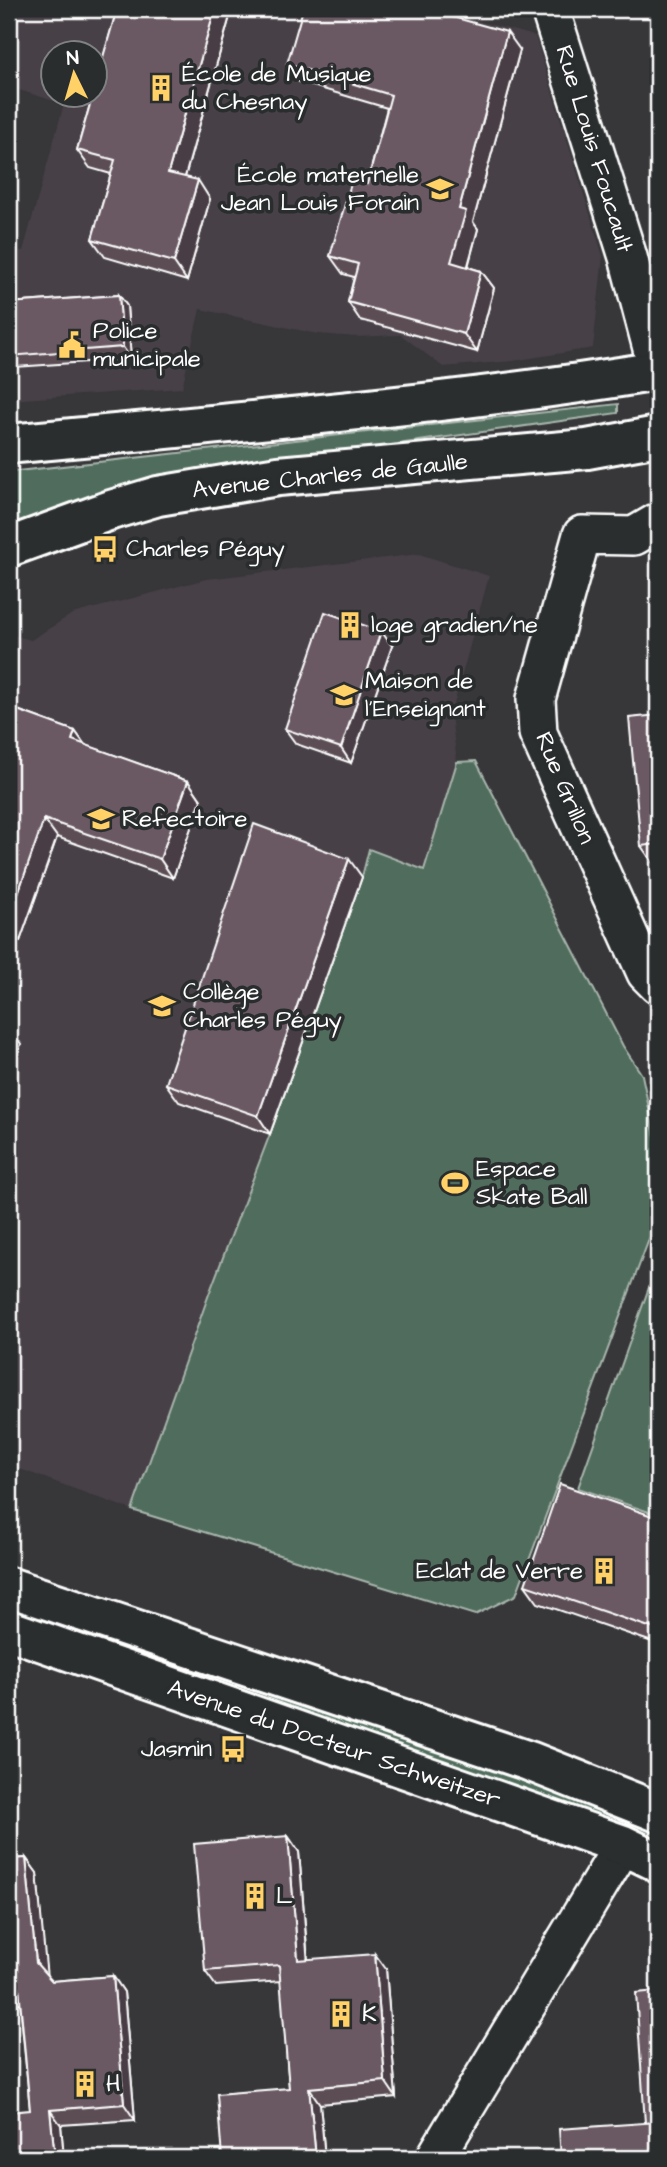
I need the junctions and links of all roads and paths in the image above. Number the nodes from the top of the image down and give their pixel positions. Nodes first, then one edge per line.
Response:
1 (550, 9) edge
2 (658, 371) edge
3 (658, 436) edge
4 (9, 444) edge
5 (658, 522) edge
6 (9, 547) edge
7 (658, 985) edge
8 (9, 1587) edge
9 (9, 1630) edge
10 (658, 1812) edge
11 (623, 1845) junction
12 (658, 1861) edge
13 (435, 2158) edge

1 - 2 street, Rue Louis Foucault
2 - 4 main road
3 - 6 main road, Avenue Charles de Gaulle
5 - 7 street, Rue Grillon
8 - 10 main road, Avenue du Docteur Schweitzer
9 - 11 main road, Avenue du Docteur Schweitzer
11 - 12 main road, Avenue du Docteur Schweitzer
11 - 13 street

